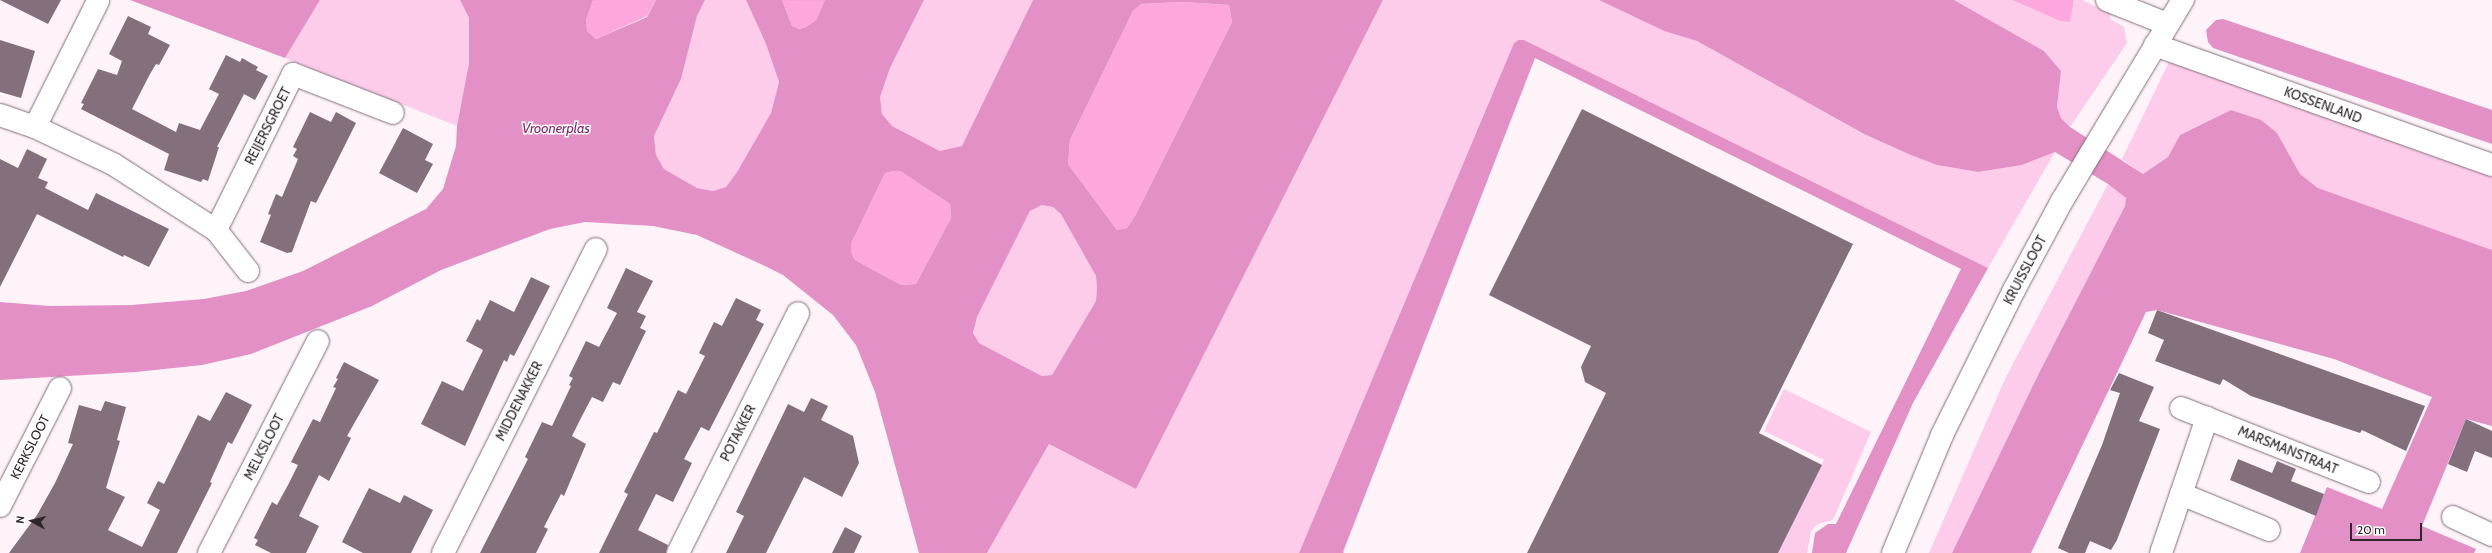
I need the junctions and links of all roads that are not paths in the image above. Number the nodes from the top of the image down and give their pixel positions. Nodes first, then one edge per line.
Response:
1 (2107, 0) edge
2 (2183, 0) edge
3 (98, 1) dead end
4 (2167, 24) junction
5 (2155, 45) junction
6 (392, 112) dead end
7 (0, 115) edge
8 (35, 127) junction
9 (2492, 165) edge
10 (216, 230) junction
11 (596, 249) dead end
12 (248, 272) dead end
13 (798, 313) dead end
14 (318, 340) dead end
15 (60, 388) dead end
16 (2181, 408) dead end
17 (2207, 418) junction
18 (2369, 482) dead end
19 (2181, 494) junction
20 (0, 506) edge
21 (2453, 517) dead end
22 (2269, 530) dead end
23 (2492, 535) edge
24 (209, 553) edge
25 (443, 553) edge
26 (678, 553) edge
27 (1893, 553) edge
28 (2161, 553) edge

1 - 4 street
2 - 4 street, KRUISSLOOT
3 - 8 street
4 - 5 street, KRUISSLOOT
5 - 9 street, KOSSENLAND
5 - 27 street, KRUISSLOOT
6 - 10 street, REIJERSGROET
7 - 8 street
8 - 10 street
10 - 12 street
11 - 25 street, MIDDENAKKER
13 - 26 street, POTAKKER
14 - 24 street, MELKSLOOT
15 - 20 street, KERKSLOOT
16 - 17 street, MARSMANSTRAAT
17 - 18 street, MARSMANSTRAAT
17 - 19 street
19 - 22 street
19 - 28 street
21 - 23 street

